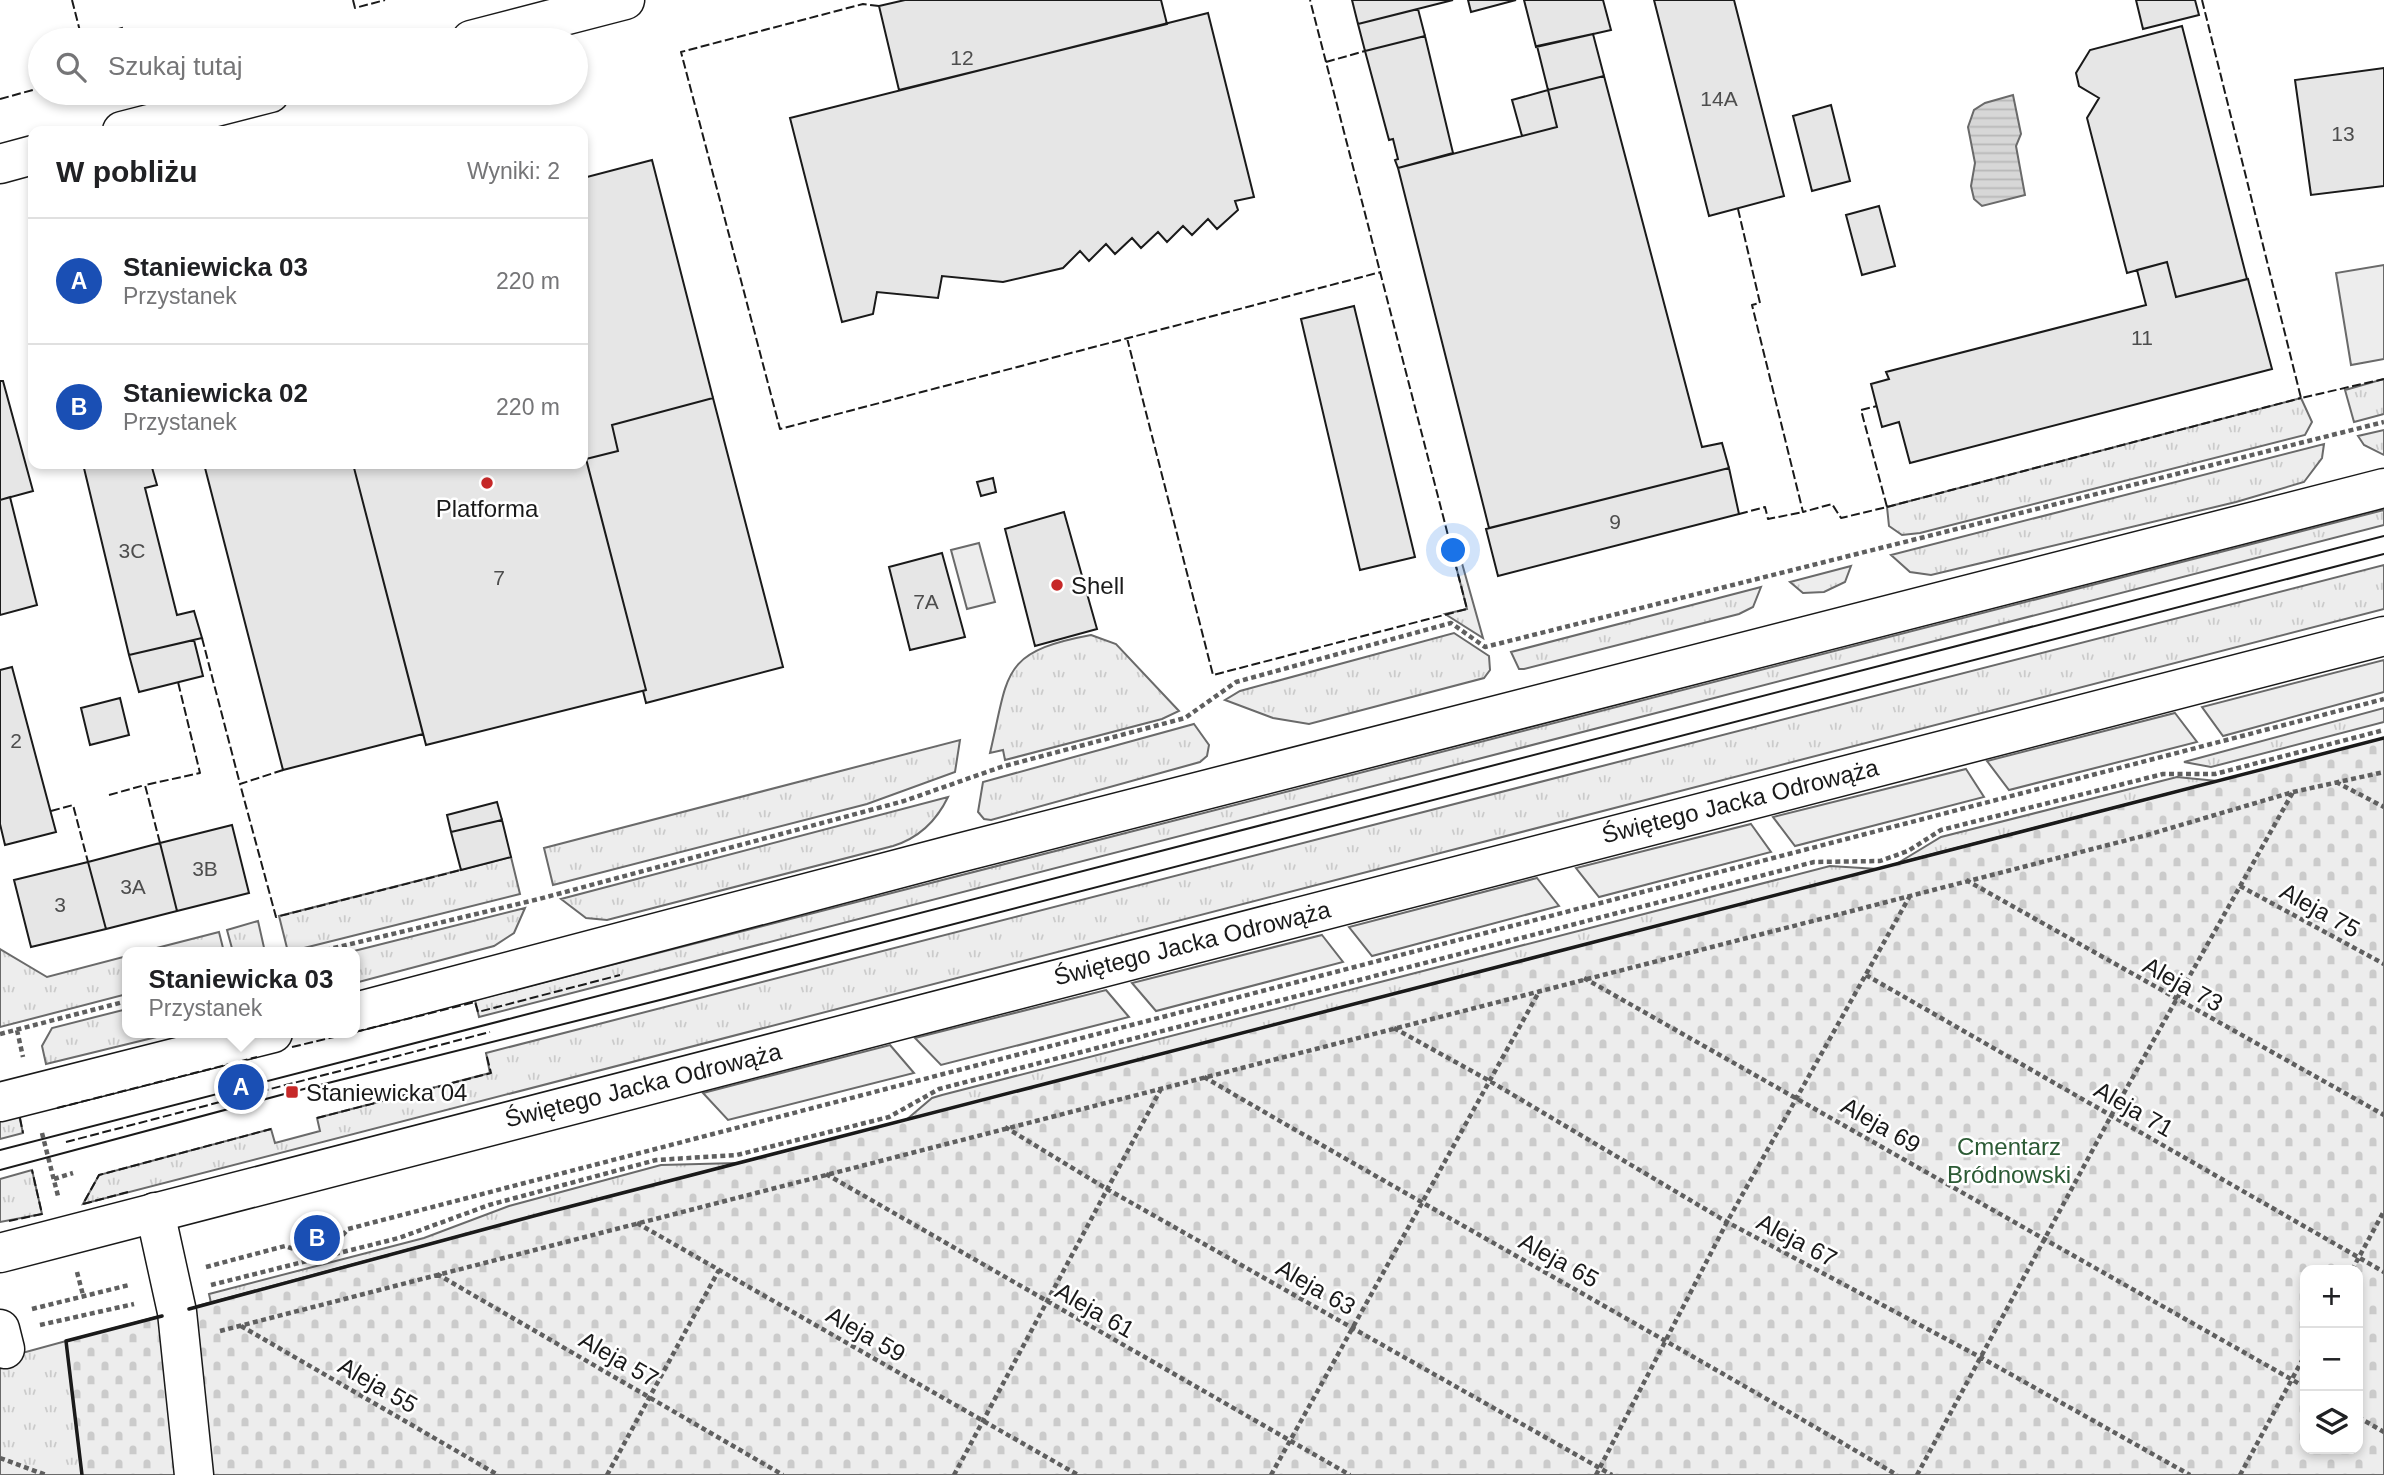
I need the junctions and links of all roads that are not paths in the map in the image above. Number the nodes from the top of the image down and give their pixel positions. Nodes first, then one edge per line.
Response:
1 (625, 0) edge
2 (517, 28) edge
3 (223, 105) edge
4 (141, 126) edge
5 (28, 156) edge
6 (0, 164) edge
7 (2384, 488) edge
8 (2384, 636) edge
9 (360, 1011) edge
10 (253, 1038) edge
11 (0, 1102) edge
12 (155, 1212) junction
13 (0, 1253) edge
14 (194, 1475) edge

1 - 2 main road
3 - 4 main road
5 - 6 main road
7 - 9 main road
8 - 12 main road, Świętego Jacka Odrowąża
10 - 11 main road
12 - 13 main road, Świętego Jacka Odrowąża
12 - 14 main road

